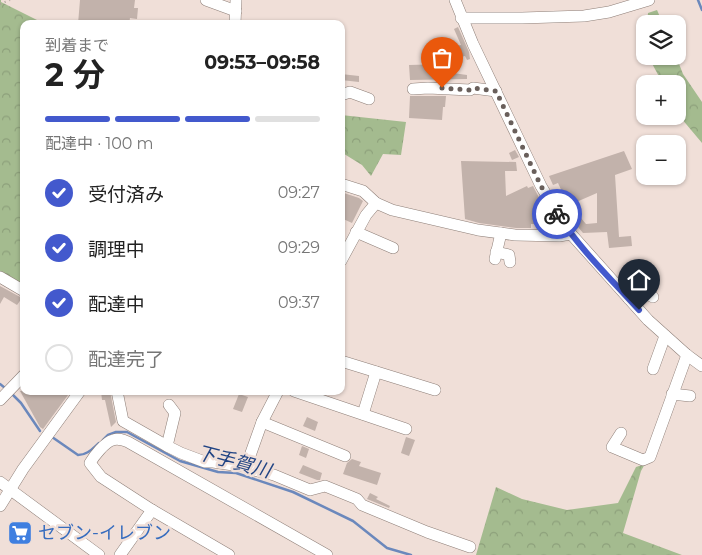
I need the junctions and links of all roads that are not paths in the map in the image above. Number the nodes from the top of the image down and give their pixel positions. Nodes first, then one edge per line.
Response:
1 (206, 0) edge
2 (455, 0) edge
3 (649, 0) edge
4 (634, 2) edge
5 (236, 5) edge
6 (461, 18) junction
7 (235, 20) edge
8 (413, 89) dead end
9 (496, 91) junction
10 (345, 94) edge
11 (369, 99) dead end
12 (345, 185) edge
13 (376, 203) junction
14 (356, 232) junction
15 (501, 233) junction
16 (570, 234) junction
17 (393, 248) dead end
18 (345, 250) edge
19 (510, 262) dead end
20 (0, 277) edge
21 (20, 289) edge
22 (653, 297) dead end
23 (629, 299) junction
24 (665, 336) junction
25 (687, 355) junction
26 (345, 362) edge
27 (702, 366) edge
28 (653, 370) dead end
29 (376, 372) junction
30 (20, 379) edge
31 (435, 390) dead end
32 (5, 394) edge
33 (672, 394) junction
34 (77, 395) edge
35 (118, 395) edge
36 (276, 395) edge
37 (306, 395) edge
38 (690, 396) dead end
39 (169, 405) dead end
40 (363, 414) junction
41 (262, 422) junction
42 (406, 429) dead end
43 (620, 433) dead end
44 (167, 446) junction
45 (345, 456) dead end
46 (248, 464) junction
47 (5, 486) edge
48 (0, 506) edge
49 (152, 510) junction
50 (470, 547) dead end
51 (99, 555) edge
52 (120, 555) edge
53 (229, 555) edge
54 (327, 555) edge

1 - 5 street
2 - 6 street
3 - 4 street
4 - 6 street
5 - 7 street
6 - 9 street
8 - 9 street
9 - 16 street
10 - 11 street
12 - 13 street
13 - 14 street
13 - 15 street
14 - 17 street
14 - 18 street
15 - 16 street
15 - 19 street
16 - 23 street
20 - 21 street
22 - 23 street
23 - 24 street
24 - 25 street
24 - 28 street
25 - 27 street
25 - 33 street
26 - 29 street
29 - 31 street
29 - 40 street
30 - 32 street
33 - 38 street
33 - 43 street
34 - 47 street
35 - 44 street
36 - 41 street
37 - 40 street
39 - 44 street
40 - 42 street
41 - 45 street
41 - 46 street
44 - 46 street
46 - 50 street
47 - 48 street
47 - 51 street
49 - 52 street
49 - 53 street
49 - 54 street

